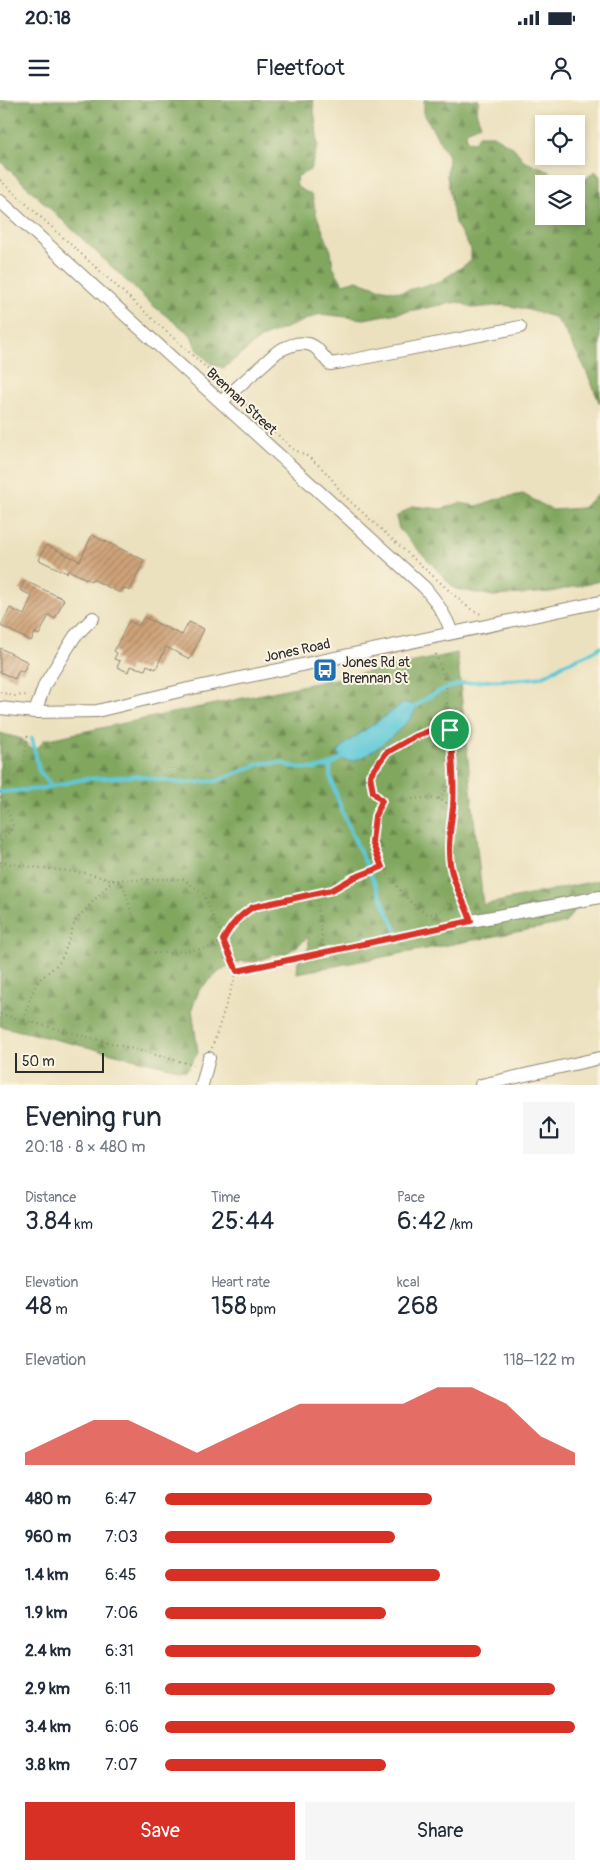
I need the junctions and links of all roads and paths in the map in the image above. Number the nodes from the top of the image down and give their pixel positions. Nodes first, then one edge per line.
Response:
1 (0, 180) edge
2 (0, 201) edge
3 (520, 327) dead end
4 (232, 392) junction
5 (221, 402) junction
6 (600, 602) edge
7 (482, 614) dead end
8 (93, 618) dead end
9 (452, 633) junction
10 (436, 654) dead end
11 (0, 692) edge
12 (29, 696) dead end
13 (0, 708) edge
14 (35, 712) junction
15 (450, 730) junction
16 (28, 732) dead end
17 (0, 779) edge
18 (453, 781) junction
19 (0, 792) edge
20 (1, 799) edge
21 (439, 799) junction
22 (382, 801) junction
23 (453, 806) junction
24 (0, 843) edge
25 (0, 862) edge
26 (382, 867) junction
27 (113, 880) junction
28 (458, 891) junction
29 (316, 894) junction
30 (600, 898) edge
31 (132, 914) dead end
32 (471, 921) junction
33 (223, 940) junction
34 (142, 949) dead end
35 (324, 952) junction
36 (237, 971) junction
37 (0, 1014) edge
38 (22, 1020) junction
39 (600, 1058) edge
40 (207, 1063) junction
41 (202, 1085) edge
42 (481, 1085) edge

1 - 4 path
2 - 5 street, Brennan Street
3 - 4 street
4 - 5 street
4 - 7 path
5 - 9 street, Brennan Street
6 - 9 street, Jones Road
8 - 14 street
9 - 14 street, Jones Road
10 - 15 path
11 - 12 path
13 - 14 street, Jones Road
15 - 18 path
15 - 22 path
16 - 17 path
18 - 21 path
18 - 23 path
19 - 20 path
20 - 24 path
21 - 22 path
21 - 23 path
22 - 26 path
23 - 28 path
25 - 27 path
26 - 28 path
26 - 29 path
27 - 31 path
27 - 33 path
27 - 38 path
28 - 32 path
29 - 33 path
29 - 35 path
30 - 32 street
32 - 35 path
33 - 34 path
33 - 36 path
35 - 36 path
36 - 40 path
37 - 38 path
38 - 40 path
39 - 42 street
40 - 41 street

